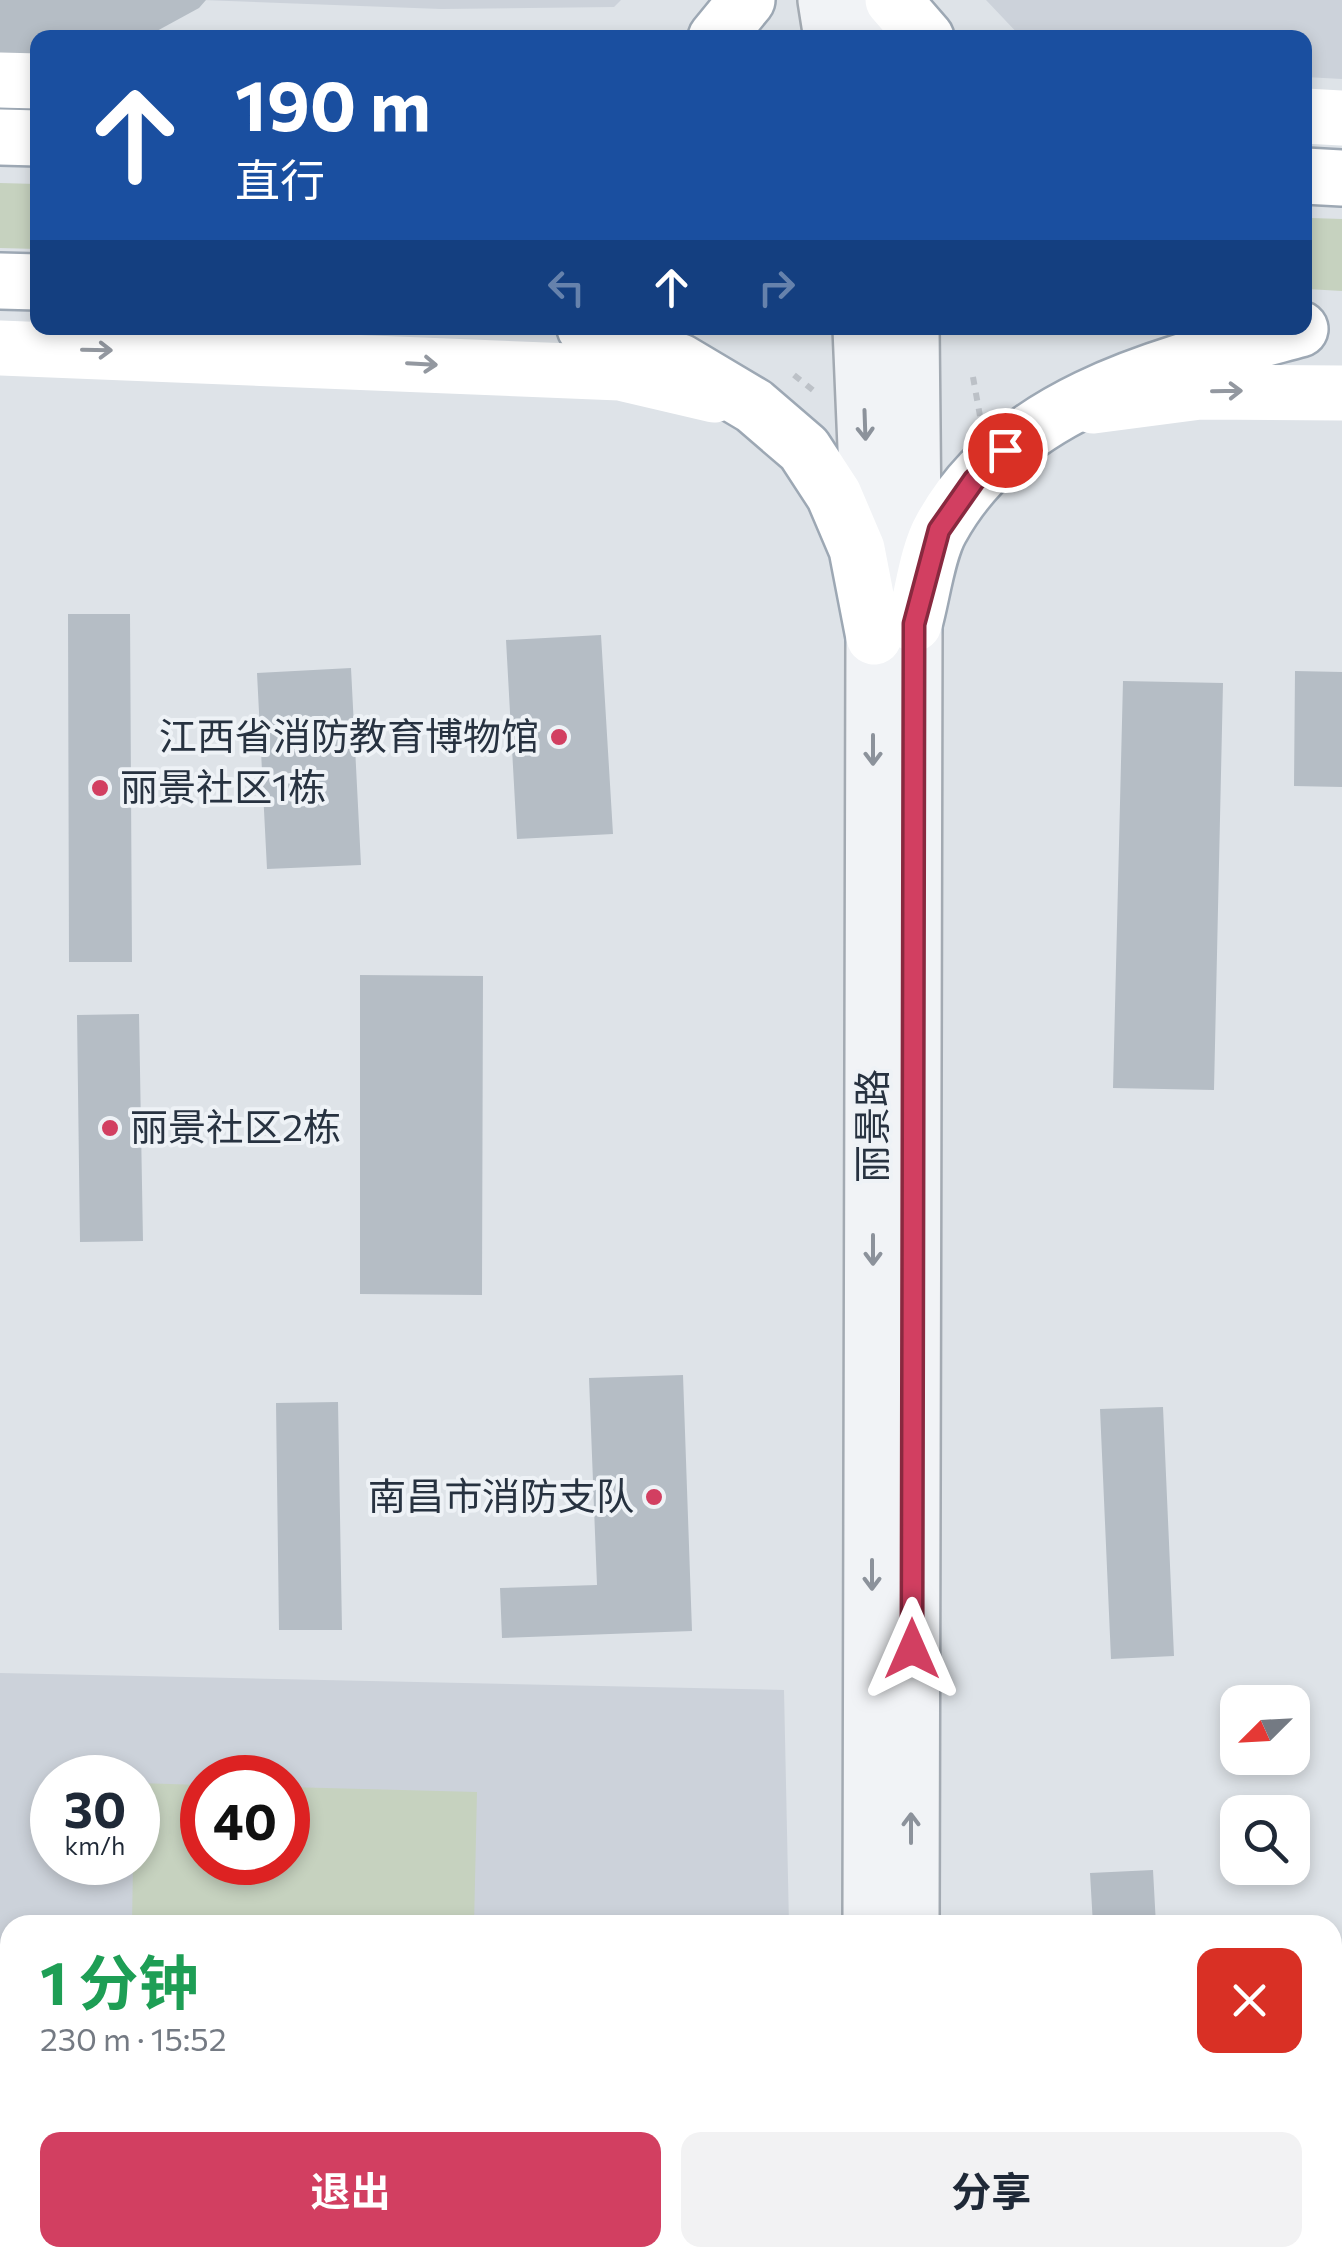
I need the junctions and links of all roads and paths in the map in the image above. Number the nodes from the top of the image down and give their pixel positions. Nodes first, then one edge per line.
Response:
1 (746, 0) edge
2 (826, 0) edge
3 (875, 0) edge
4 (894, 0) edge
5 (722, 30) edge
6 (831, 30) edge
7 (881, 30) edge
8 (919, 30) edge
9 (0, 80) edge
10 (30, 81) edge
11 (1312, 116) edge
12 (1342, 118) edge
13 (0, 137) edge
14 (30, 138) edge
15 (1312, 176) edge
16 (1342, 178) edge
17 (0, 281) edge
18 (30, 282) edge
19 (605, 335) edge
20 (862, 335) edge
21 (911, 335) edge
22 (1286, 335) edge
23 (0, 348) edge
24 (973, 377) dead end
25 (771, 388) junction
26 (1342, 393) edge
27 (828, 402) dead end
28 (1060, 410) junction
29 (982, 427) dead end
30 (894, 630) junction
31 (871, 1915) edge
32 (911, 1915) edge

1 - 5 main road
2 - 6 street
3 - 7 street
4 - 8 main road
9 - 10 main road
11 - 12 main road
13 - 14 main road
15 - 16 main road
17 - 18 main road
19 - 25 main road
20 -> 30 street, 丽景路
21 - 30 street, 丽景路
22 - 28 main road
23 -> 25 main road
24 - 29 path
25 - 27 path
25 - 30 main road
28 -> 26 main road
28 - 30 main road
30 -> 31 street, 丽景路
32 -> 30 street, 丽景路

